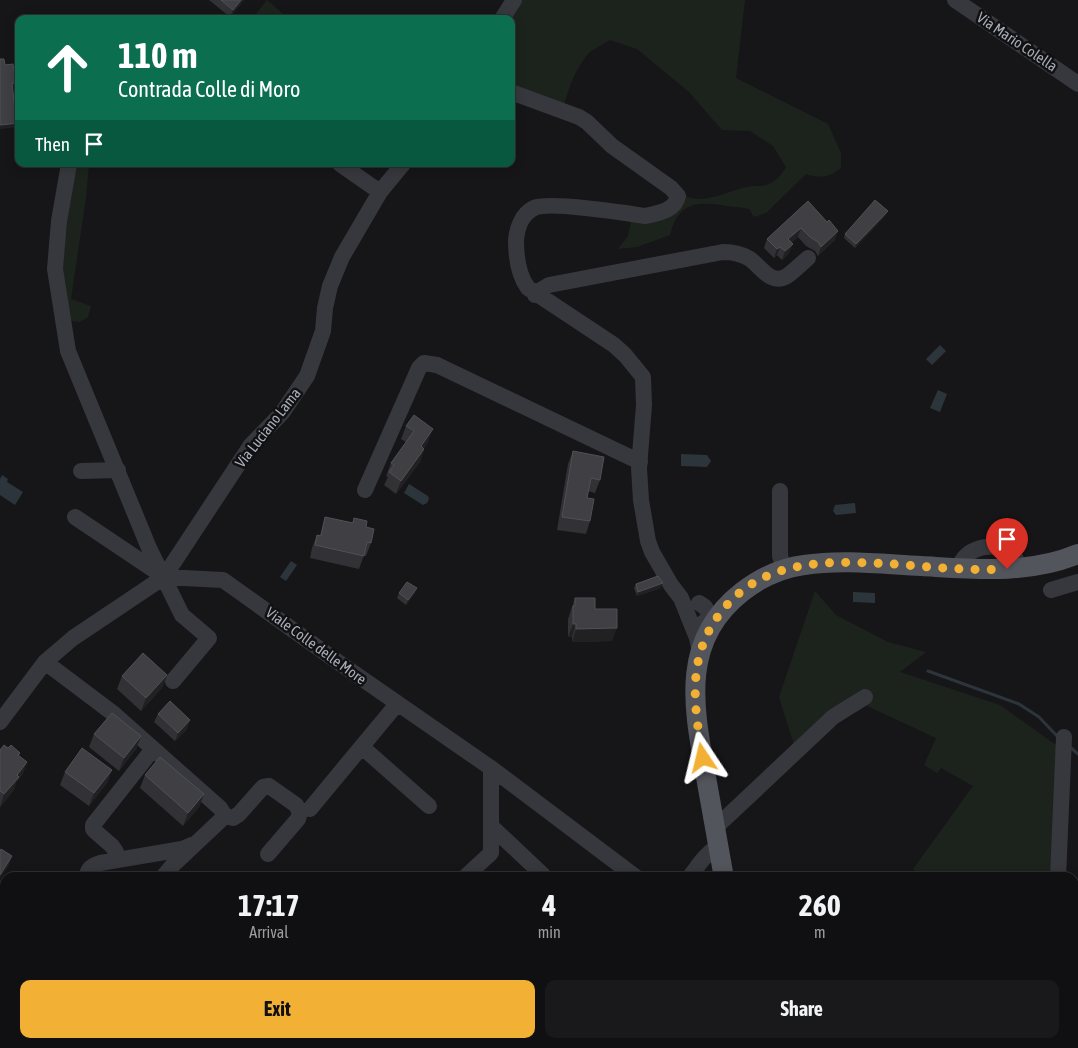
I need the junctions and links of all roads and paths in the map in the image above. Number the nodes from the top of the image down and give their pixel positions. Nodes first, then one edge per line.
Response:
1 (514, 0) edge
2 (955, 0) edge
3 (505, 15) edge
4 (1078, 84) edge
5 (515, 93) edge
6 (68, 167) edge
7 (344, 167) edge
8 (401, 167) edge
9 (380, 192) junction
10 (808, 258) dead end
11 (536, 295) junction
12 (640, 462) junction
13 (118, 470) junction
14 (81, 471) dead end
15 (365, 490) dead end
16 (780, 491) dead end
17 (75, 517) dead end
18 (1078, 554) edge
19 (784, 569) junction
20 (164, 578) junction
21 (1078, 582) edge
22 (1051, 590) dead end
23 (730, 602) junction
24 (693, 609) junction
25 (714, 622) junction
26 (700, 652) junction
27 (45, 662) junction
28 (173, 681) dead end
29 (865, 696) dead end
30 (397, 704) junction
31 (0, 722) edge
32 (1064, 737) dead end
33 (362, 747) junction
34 (154, 749) junction
35 (491, 768) junction
36 (429, 806) dead end
37 (310, 809) dead end
38 (225, 816) junction
39 (491, 826) junction
40 (716, 837) junction
41 (196, 843) junction
42 (268, 854) dead end
43 (117, 860) junction
44 (87, 872) edge
45 (168, 872) edge
46 (470, 872) edge
47 (540, 872) edge
48 (629, 872) edge
49 (693, 872) edge
50 (723, 872) edge
51 (1058, 872) edge

1 - 3 street
2 - 4 street, Via Mario Colella
5 - 11 street
6 - 13 street
7 - 9 street
8 - 9 street, Via Luciano Lama
9 - 20 street, Via Luciano Lama
10 - 11 street
11 - 12 street
12 - 15 street
12 - 24 street
13 - 14 street
13 - 20 street
16 - 19 street
17 - 20 street
18 - 19 main road
19 - 23 main road
20 - 27 street
20 - 28 street
20 - 30 street, Viale Colle delle More
21 - 22 street
23 - 24 street
23 - 25 main road
24 - 25 street
24 - 26 street
25 - 26 main road
26 - 40 main road
27 - 31 street
27 - 34 street
29 - 40 street
30 - 33 street
30 - 35 street, Viale Colle delle More
32 - 51 street
33 - 36 street
33 - 37 street
34 - 38 street
34 - 43 street
35 - 39 street
35 - 48 street, Viale Colle delle More
38 - 41 street
38 - 42 street
39 - 46 street
39 - 47 street
40 - 49 street
40 - 50 main road
41 - 43 street
41 - 45 street
43 - 44 street

